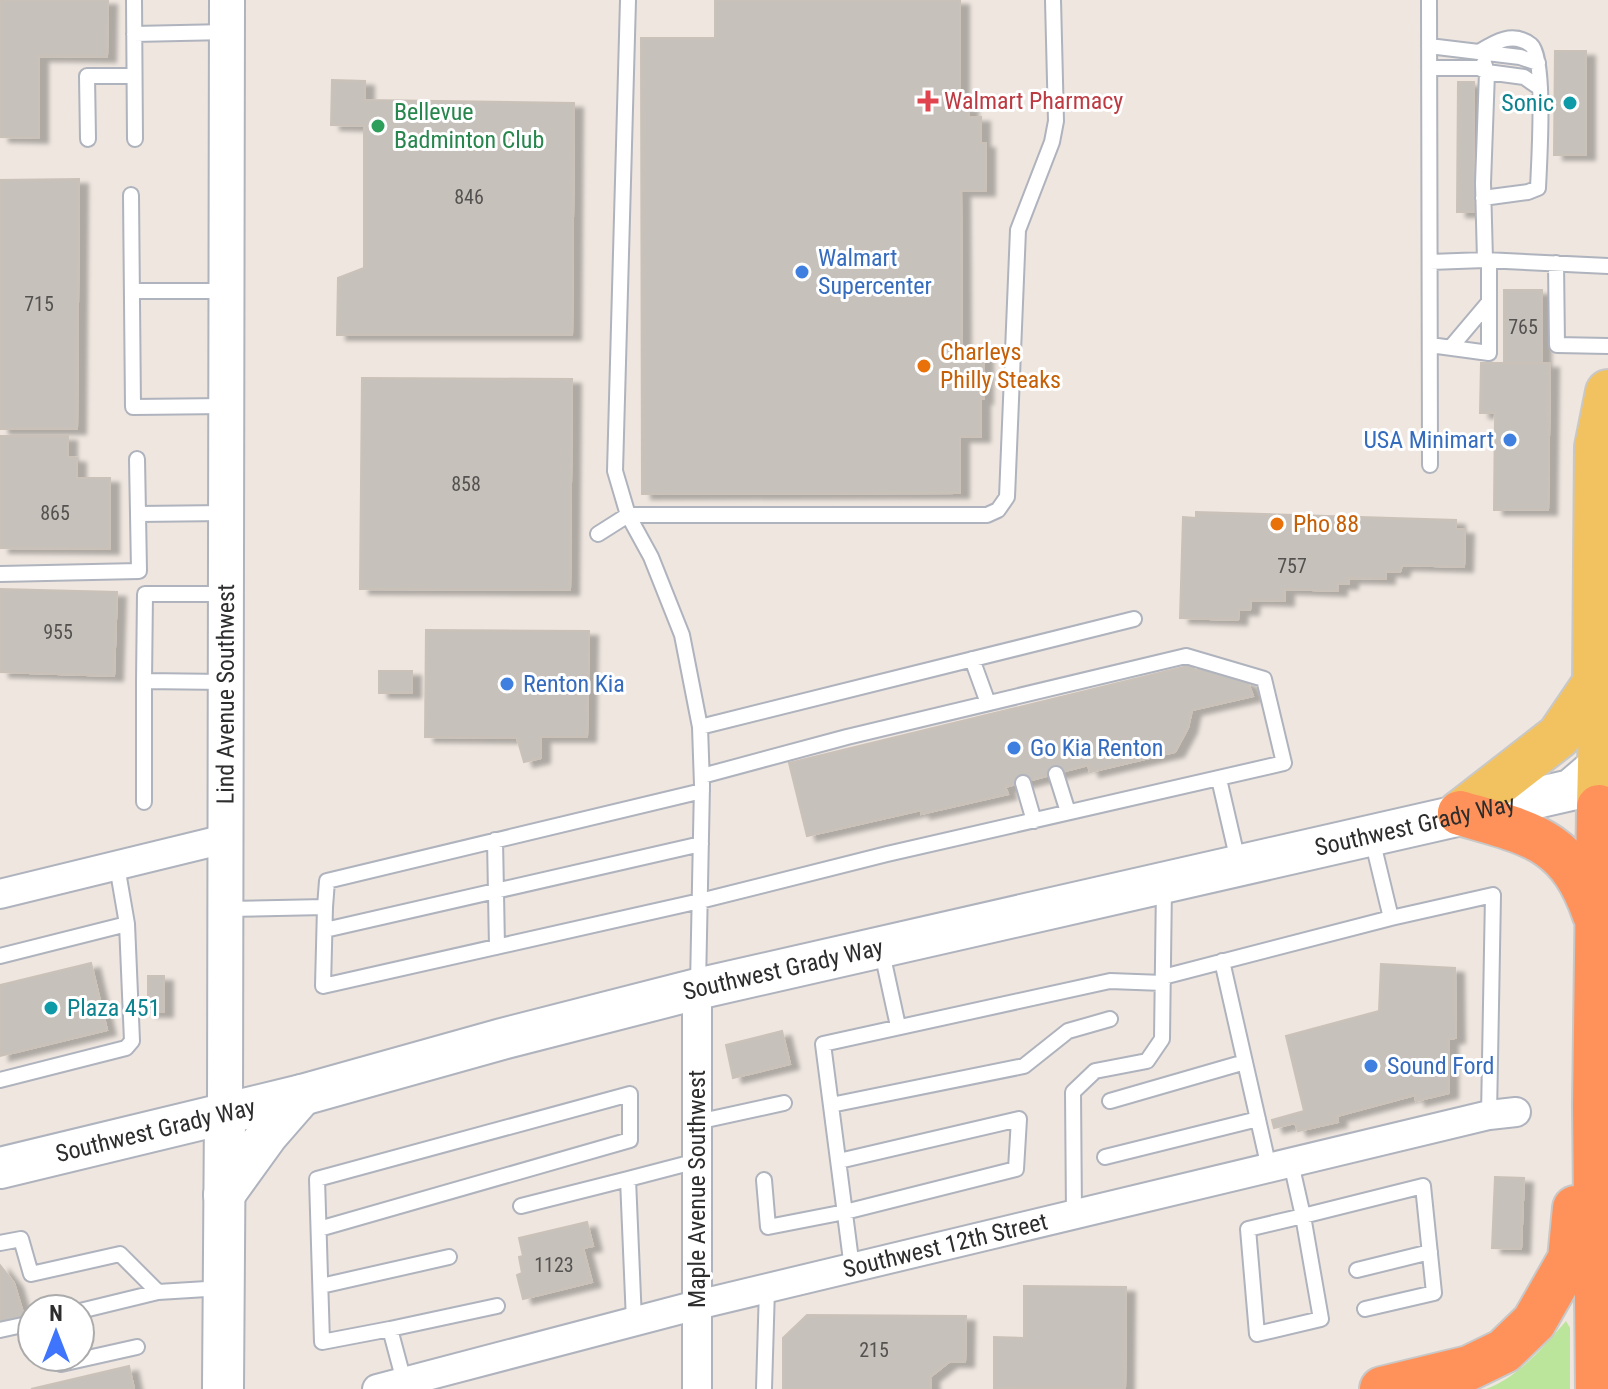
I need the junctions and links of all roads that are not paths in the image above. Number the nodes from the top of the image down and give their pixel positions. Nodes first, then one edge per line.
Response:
1 (134, 0) edge
2 (628, 0) edge
3 (1053, 0) edge
4 (1429, 0) edge
5 (227, 16) edge
6 (134, 34) junction
7 (1429, 46) junction
8 (1479, 52) junction
9 (1429, 68) junction
10 (1487, 72) junction
11 (134, 76) junction
12 (1540, 88) junction
13 (88, 139) dead end
14 (135, 139) dead end
15 (131, 195) dead end
16 (1483, 198) junction
17 (1487, 260) junction
18 (1430, 262) junction
19 (1556, 263) junction
20 (1608, 266) edge
21 (132, 291) junction
22 (226, 291) junction
23 (1489, 302) junction
24 (1489, 328) junction
25 (1430, 345) junction
26 (1608, 346) edge
27 (1451, 347) junction
28 (1608, 392) edge
29 (226, 406) junction
30 (137, 459) dead end
31 (1430, 465) dead end
32 (226, 513) junction
33 (138, 514) junction
34 (628, 515) junction
35 (598, 534) dead end
36 (0, 574) edge
37 (226, 594) junction
38 (1134, 619) dead end
39 (972, 659) junction
40 (144, 681) junction
41 (225, 682) junction
42 (1595, 683) junction
43 (996, 705) junction
44 (700, 727) junction
45 (1056, 774) dead end
46 (1219, 779) junction
47 (702, 783) junction
48 (1023, 783) dead end
49 (1597, 786) edge
50 (144, 802) dead end
51 (1068, 812) junction
52 (1460, 813) junction
53 (1034, 821) junction
54 (1371, 835) junction
55 (225, 839) junction
56 (495, 840) junction
57 (701, 844) junction
58 (117, 866) junction
59 (1239, 866) junction
60 (1164, 883) junction
61 (497, 890) junction
62 (0, 894) edge
63 (700, 901) junction
64 (325, 907) junction
65 (225, 909) junction
66 (1391, 918) junction
67 (1597, 922) junction
68 (127, 924) junction
69 (325, 930) junction
70 (497, 947) junction
71 (881, 947) junction
72 (0, 956) edge
73 (1222, 961) junction
74 (1163, 980) junction
75 (697, 989) junction
76 (1110, 1019) dead end
77 (898, 1026) junction
78 (1245, 1062) junction
79 (0, 1080) edge
80 (302, 1095) junction
81 (1110, 1101) dead end
82 (784, 1103) dead end
83 (831, 1105) junction
84 (1595, 1106) junction
85 (225, 1114) junction
86 (1502, 1114) joint
87 (1258, 1119) junction
88 (697, 1122) junction
89 (1105, 1157) dead end
90 (697, 1161) junction
91 (839, 1161) junction
92 (1280, 1166) junction
93 (0, 1168) edge
94 (628, 1179) junction
95 (764, 1180) dead end
96 (224, 1195) junction
97 (521, 1206) dead end
98 (845, 1212) junction
99 (1074, 1215) junction
100 (1303, 1216) junction
101 (319, 1229) junction
102 (0, 1243) edge
103 (1430, 1252) junction
104 (449, 1257) dead end
105 (852, 1268) junction
106 (1357, 1270) dead end
107 (321, 1286) junction
108 (224, 1288) junction
109 (767, 1288) junction
110 (158, 1292) junction
111 (697, 1305) junction
112 (497, 1306) dead end
113 (96, 1307) edge
114 (1365, 1309) dead end
115 (634, 1321) junction
116 (390, 1329) junction
117 (137, 1347) dead end
118 (96, 1356) edge
119 (396, 1387) edge
120 (223, 1389) edge
121 (697, 1389) edge
122 (764, 1389) edge
123 (1382, 1389) edge
124 (1598, 1389) edge

1 - 6 lane
2 - 34 lane
3 - 34 lane
4 - 7 lane
5 - 6 lane
5 - 22 street, Lind Avenue Southwest
6 - 11 lane
7 - 8 lane
7 - 9 lane
8 - 10 lane
8 - 12 lane
9 - 10 lane
9 - 18 lane
10 - 12 lane
10 - 16 lane
11 - 13 lane
11 - 14 lane
12 - 16 lane
15 - 21 lane
16 - 17 lane
17 - 18 lane
17 - 19 lane
17 - 23 lane
18 - 25 lane
19 - 20 lane
19 - 26 lane
21 - 22 lane
21 - 29 lane
22 - 29 street, Lind Avenue Southwest
23 - 24 lane
23 - 27 lane
24 - 27 lane
24 - 27 lane
25 - 27 lane
25 - 31 lane
28 - 42 main road
29 - 32 street, Lind Avenue Southwest
30 - 33 lane
32 - 33 lane
32 - 37 street, Lind Avenue Southwest
33 - 36 lane
34 - 35 lane
34 - 44 lane
37 - 40 lane
37 - 41 street, Lind Avenue Southwest
38 - 39 lane
39 - 43 lane
39 - 44 lane
40 - 41 lane
40 - 50 lane
41 - 55 street, Lind Avenue Southwest
42 - 49 main road
42 - 52 main road
43 - 46 lane
43 - 47 lane
44 - 47 lane
45 - 51 lane
46 - 51 lane
46 - 59 lane
47 - 56 lane
47 - 57 lane
48 - 53 lane
49 - 52 main road, Southwest Grady Way
49 - 67 highway
51 - 53 lane
52 - 54 main road, Southwest Grady Way
52 - 67 highway
53 - 63 lane
54 - 59 main road, Southwest Grady Way
54 - 66 lane
55 - 58 street
55 - 65 street, Lind Avenue Southwest
56 - 61 lane
56 - 64 lane
57 - 61 lane
57 - 63 lane
58 - 62 street
58 - 68 lane
59 - 60 main road, Southwest Grady Way
60 - 71 main road, Southwest Grady Way
60 - 74 lane
61 - 69 lane
61 - 70 lane
63 - 70 lane
63 - 75 lane
64 - 65 lane
64 - 69 lane
65 - 85 street, Lind Avenue Southwest
66 - 73 lane
66 - 86 lane
67 - 84 highway
68 - 72 lane
68 - 79 lane
69 - 70 lane
71 - 75 main road, Southwest Grady Way
71 - 77 lane
73 - 74 lane
73 - 78 lane
74 - 77 lane
74 - 99 lane
75 - 80 main road, Southwest Grady Way
75 - 88 street, Maple Avenue Southwest
76 - 83 lane
77 - 83 lane
78 - 81 lane
78 - 87 lane
80 - 85 main road, Southwest Grady Way
80 - 96 main road
82 - 88 lane
83 - 91 lane
84 - 123 highway
84 - 124 highway
85 - 93 main road, Southwest Grady Way
85 - 96 main road, Lind Avenue Southwest
86 - 92 street, Southwest 12th Street
87 - 89 lane
87 - 92 lane
88 - 90 street, Maple Avenue Southwest
90 - 94 lane
90 - 111 street, Maple Avenue Southwest
91 - 98 lane
91 - 98 lane
92 - 99 street, Southwest 12th Street
92 - 100 lane
94 - 97 lane
94 - 115 lane
95 - 98 lane
96 - 108 main road, Lind Avenue Southwest
98 - 105 lane
99 - 105 street, Southwest 12th Street
100 - 100 lane
100 - 103 lane
101 - 101 lane
101 - 107 lane
102 - 110 lane
103 - 106 lane
103 - 114 lane
104 - 107 lane
105 - 109 street, Southwest 12th Street
107 - 116 lane
108 - 110 lane
108 - 120 main road, Lind Avenue Southwest
109 - 111 street, Southwest 12th Street
109 - 122 lane
110 - 113 lane
111 - 115 street, Southwest 12th Street
111 - 121 street, Maple Avenue Southwest
112 - 116 lane
115 - 119 street, Southwest 12th Street
116 - 119 lane
117 - 118 lane

